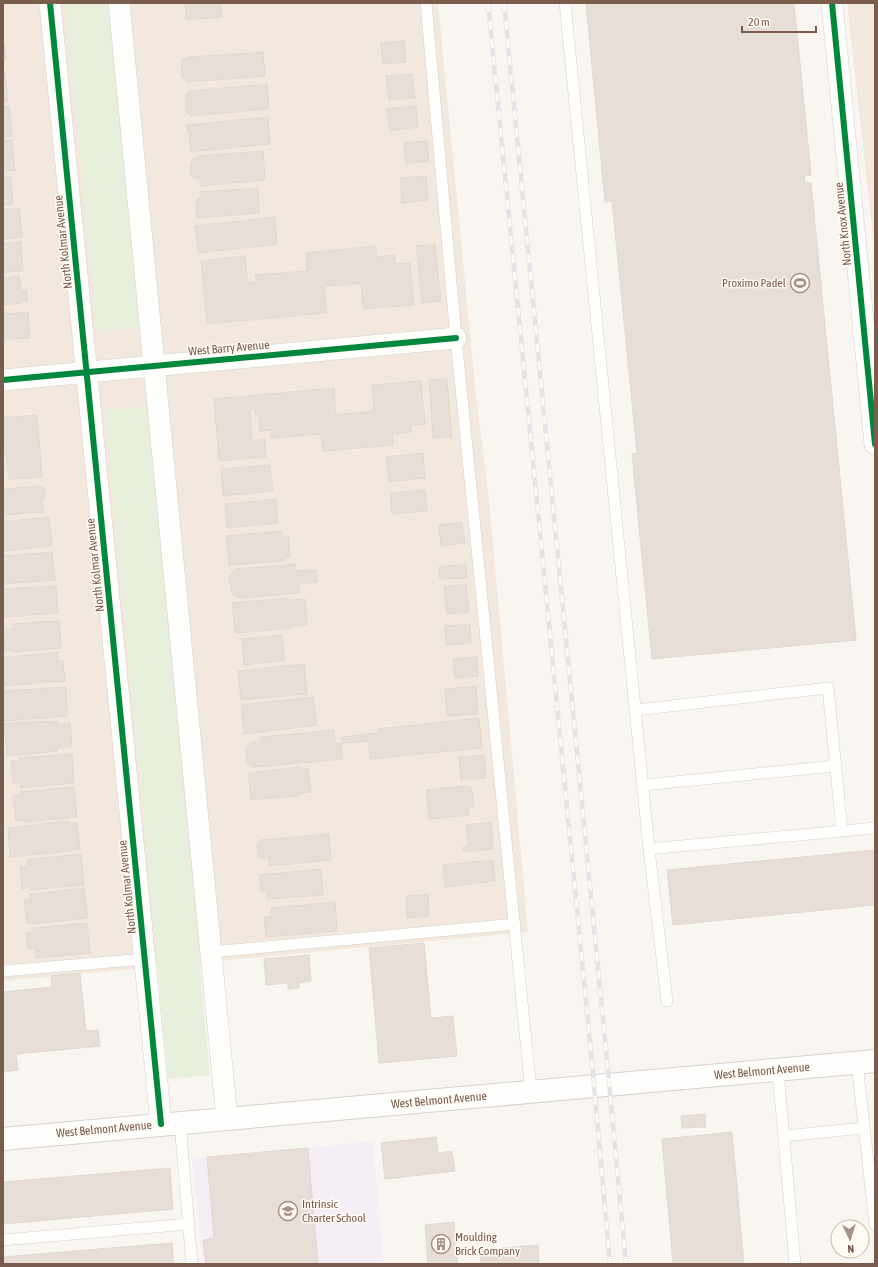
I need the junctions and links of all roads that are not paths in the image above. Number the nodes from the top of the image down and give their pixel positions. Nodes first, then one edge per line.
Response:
1 (50, 3) edge
2 (119, 3) edge
3 (426, 3) edge
4 (566, 3) edge
5 (832, 3) edge
6 (868, 304) edge
7 (456, 338) junction
8 (154, 366) junction
9 (87, 372) junction
10 (3, 380) edge
11 (875, 444) edge
12 (636, 710) junction
13 (835, 766) junction
14 (643, 785) junction
15 (875, 828) edge
16 (842, 831) junction
17 (649, 849) junction
18 (515, 924) junction
19 (211, 952) junction
20 (145, 959) junction
21 (3, 971) edge
22 (667, 1001) dead end
23 (866, 1062) edge
24 (778, 1070) junction
25 (531, 1092) junction
26 (227, 1118) junction
27 (170, 1124) junction
28 (864, 1128) junction
29 (784, 1136) junction
30 (3, 1138) edge
31 (189, 1224) junction
32 (875, 1226) edge
33 (3, 1240) edge
34 (192, 1264) edge
35 (795, 1264) edge

1 - 9 street, North Kolmar Avenue
2 - 8 street
3 - 7 lane
4 - 12 lane
5 - 6 street, North Knox Avenue
6 - 11 street, North Knox Avenue
7 - 8 street, West Barry Avenue
7 - 18 lane
8 - 9 street, West Barry Avenue
8 - 19 street
9 - 10 street, West Barry Avenue
9 - 20 street, North Kolmar Avenue
12 - 13 lane
12 - 14 lane
13 - 14 lane
13 - 16 lane
14 - 17 lane
15 - 16 lane
16 - 17 lane
17 - 22 lane
18 - 19 lane
18 - 25 lane
19 - 26 street
20 - 21 lane
20 - 27 street, North Kolmar Avenue
23 - 24 main road, West Belmont Avenue
23 - 28 lane
24 - 25 main road, West Belmont Avenue
24 - 29 lane
25 - 26 main road, West Belmont Avenue
26 - 27 main road, West Belmont Avenue
27 - 30 main road, West Belmont Avenue
27 - 31 lane
28 - 29 lane
28 - 32 lane
29 - 35 lane
31 - 33 lane
31 - 34 lane

